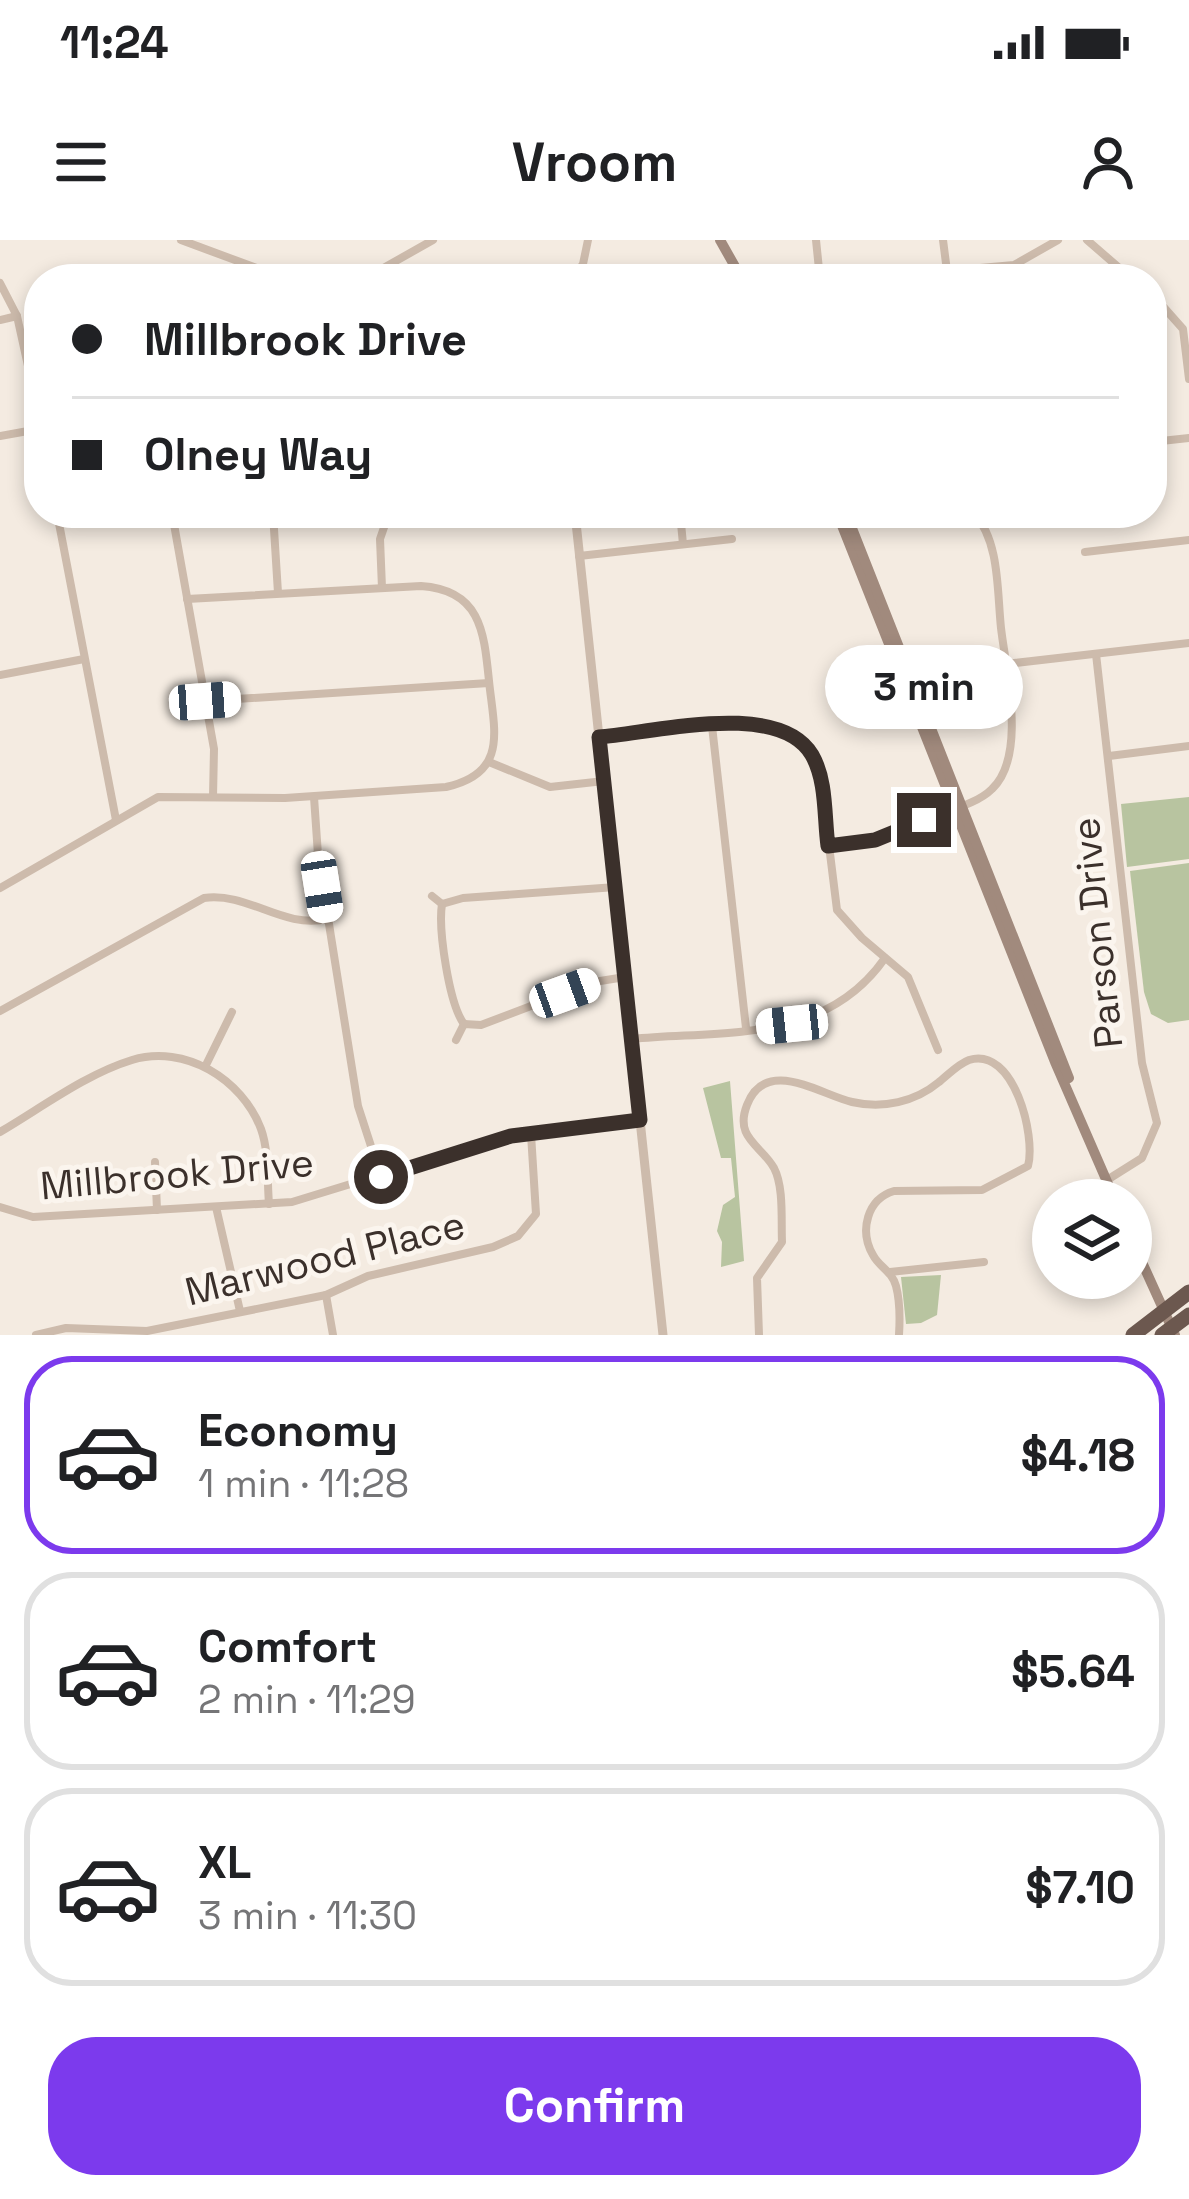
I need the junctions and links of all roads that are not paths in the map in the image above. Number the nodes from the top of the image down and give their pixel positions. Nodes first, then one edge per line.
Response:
1 (181, 240) edge
2 (433, 240) edge
3 (1058, 240) edge
4 (1088, 240) edge
5 (244, 264) edge
6 (391, 264) edge
7 (1016, 264) edge
8 (1115, 264) edge
9 (0, 283) edge
10 (1167, 310) edge
11 (17, 316) junction
12 (0, 320) edge
13 (24, 348) edge
14 (1189, 379) edge
15 (60, 528) edge
16 (175, 528) edge
17 (274, 528) edge
18 (384, 528) edge
19 (576, 528) edge
20 (681, 528) edge
21 (847, 528) edge
22 (985, 528) edge
23 (732, 539) dead end
24 (1189, 540) edge
25 (683, 544) junction
26 (1084, 552) dead end
27 (579, 556) junction
28 (382, 588) junction
29 (278, 593) junction
30 (187, 599) junction
31 (1189, 644) edge
32 (1096, 654) junction
33 (84, 659) junction
34 (1005, 664) junction
35 (0, 675) edge
36 (489, 683) junction
37 (205, 701) junction
38 (712, 725) junction
39 (599, 737) junction
40 (1189, 746) edge
41 (1109, 756) junction
42 (489, 762) junction
43 (604, 781) junction
44 (314, 796) junction
45 (213, 797) junction
46 (958, 807) junction
47 (116, 820) junction
48 (828, 846) junction
49 (616, 887) junction
50 (0, 888) edge
51 (432, 896) dead end
52 (442, 904) junction
53 (327, 919) junction
54 (885, 958) junction
55 (625, 977) junction
56 (0, 1011) edge
57 (232, 1012) dead end
58 (464, 1024) junction
59 (746, 1028) junction
60 (632, 1039) junction
61 (456, 1040) dead end
62 (938, 1049) dead end
63 (205, 1067) junction
64 (640, 1120) junction
65 (0, 1132) edge
66 (531, 1134) junction
67 (155, 1162) dead end
68 (381, 1177) junction
69 (1107, 1179) edge
70 (1109, 1179) edge
71 (269, 1204) junction
72 (0, 1207) edge
73 (216, 1207) junction
74 (157, 1210) junction
75 (984, 1262) dead end
76 (890, 1272) junction
77 (1152, 1287) edge
78 (1189, 1292) edge
79 (326, 1295) junction
80 (240, 1312) junction
81 (1163, 1312) junction
82 (1189, 1315) edge
83 (1170, 1333) edge
84 (36, 1335) edge
85 (333, 1335) edge
86 (663, 1335) edge
87 (759, 1335) edge
88 (899, 1335) edge
89 (1133, 1335) edge

1 - 5 street
2 - 6 street
3 - 7 street
4 - 8 street
9 - 11 street
10 - 14 street
11 - 12 street
11 - 13 street
15 - 33 street
16 - 30 street
17 - 29 street
18 - 28 street
19 - 27 street
20 - 25 street
21 - 46 main road
22 - 34 street
23 - 25 street
24 - 26 street
25 - 27 street
27 - 39 street
28 - 29 street
28 - 36 street
29 - 30 street
30 - 37 street
31 - 32 street
32 - 34 street
32 - 41 street, Parson Drive
33 - 35 street
33 - 47 street
34 - 46 street
36 - 37 street
36 - 42 street
37 - 45 street
38 - 39 street
38 - 48 street
38 - 59 street
39 - 43 street
40 - 41 street
41 - 70 street, Parson Drive
42 - 43 street
42 - 44 street
43 - 49 street
44 - 45 street
44 - 53 street
45 - 47 street
46 - 48 street
46 - 69 main road
47 - 50 street
48 - 54 street
49 - 52 street
49 - 55 street
51 - 52 street
52 - 58 street
53 - 56 street
53 - 68 street
54 - 59 street
54 - 62 street
55 - 58 street
55 - 60 street
57 - 63 street
58 - 61 street
59 - 60 street
60 - 64 street
63 - 65 street
63 - 71 street
64 - 66 street, Millbrook Drive
64 - 86 street
66 - 68 street, Millbrook Drive
66 - 79 street, Marwood Place
67 - 74 street
68 - 71 street, Millbrook Drive
71 - 73 street, Millbrook Drive
72 - 74 street, Millbrook Drive
73 - 74 street, Millbrook Drive
73 - 80 street
75 - 76 street
76 - 87 street
76 - 88 street
77 - 81 main road
78 - 81 highway
79 - 80 street, Marwood Place
79 - 85 street
80 - 84 street, Marwood Place
81 - 83 main road
81 - 89 highway
82 - 83 highway

